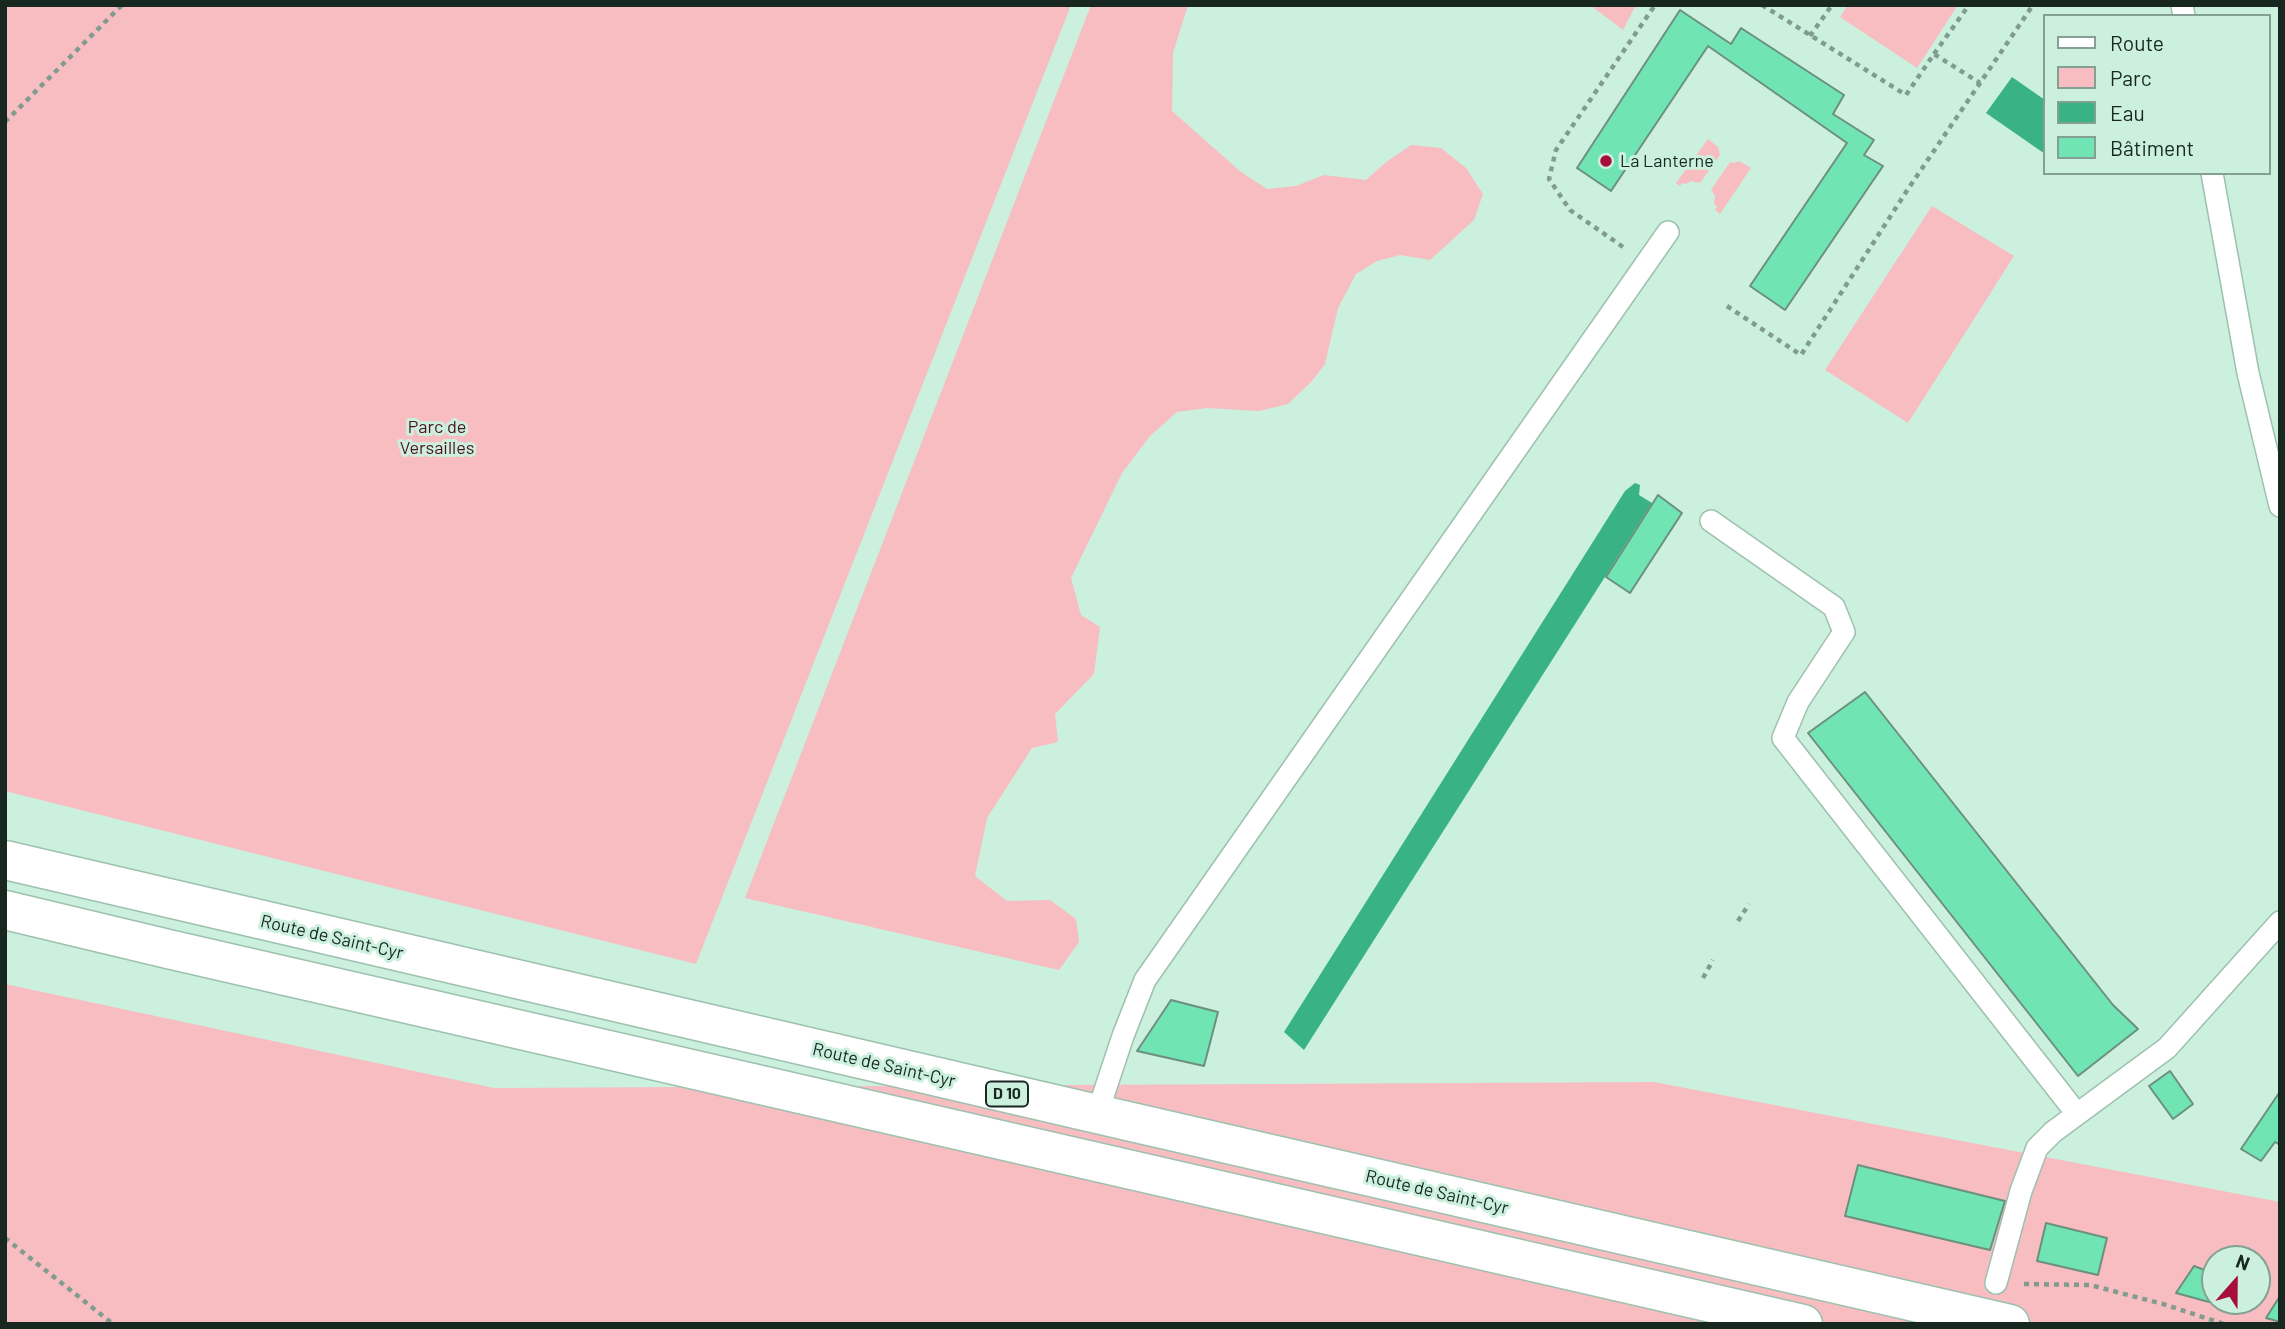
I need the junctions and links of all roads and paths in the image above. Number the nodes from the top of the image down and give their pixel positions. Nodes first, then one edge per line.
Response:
1 (122, 5) edge
2 (1655, 5) edge
3 (1762, 5) edge
4 (1832, 5) edge
5 (1969, 5) edge
6 (2032, 5) edge
7 (1811, 36) junction
8 (1934, 54) junction
9 (1980, 83) junction
10 (5, 122) edge
11 (2212, 175) edge
12 (1668, 232) dead end
13 (1646, 263) junction
14 (1727, 306) dead end
15 (2280, 506) edge
16 (1711, 521) dead end
17 (5, 860) edge
18 (1749, 904) dead end
19 (5, 910) edge
20 (1738, 921) dead end
21 (2280, 922) edge
22 (1713, 960) dead end
23 (1703, 978) dead end
24 (1097, 1114) junction
25 (2077, 1114) junction
26 (5, 1238) edge
27 (1996, 1283) dead end
28 (113, 1324) edge
29 (1803, 1324) edge
30 (2010, 1324) edge

1 - 10 path
2 - 13 path
3 - 7 path
4 - 7 path
5 - 8 path
6 - 9 path
7 - 8 path
8 - 9 path
9 - 14 path
11 - 15 lane
12 - 13 lane
13 - 24 lane
16 - 25 lane
17 - 24 main road, Route de Saint-Cyr / D 10
18 - 20 path
19 - 29 main road
21 - 25 lane
22 - 23 path
24 - 30 main road, Route de Saint-Cyr / D 10
25 - 27 lane
26 - 28 path

